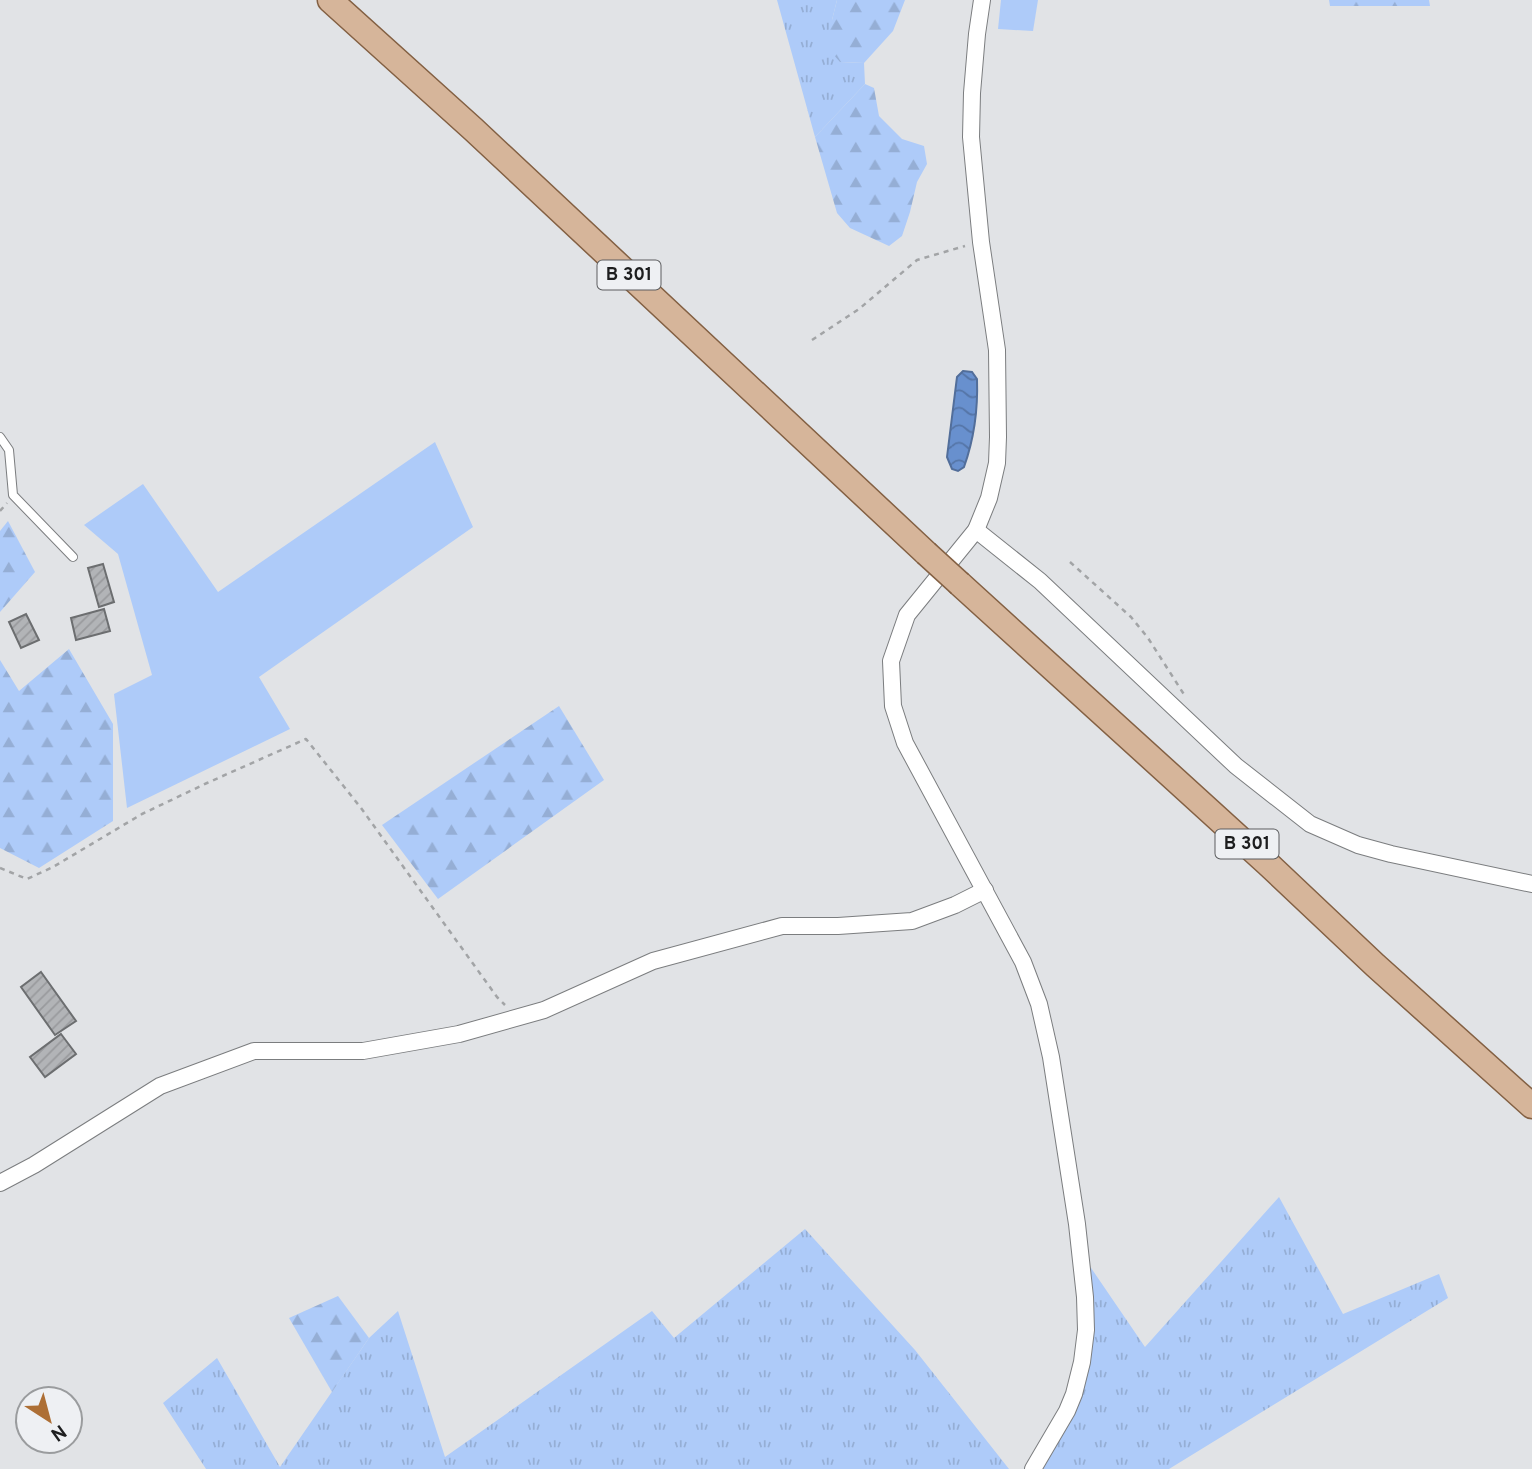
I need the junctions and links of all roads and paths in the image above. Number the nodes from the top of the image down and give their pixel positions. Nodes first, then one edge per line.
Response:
1 (330, 0) edge
2 (982, 0) edge
3 (981, 242) junction
4 (812, 340) dead end
5 (0, 438) edge
6 (976, 530) junction
7 (73, 557) dead end
8 (1070, 562) dead end
9 (1197, 727) junction
10 (0, 868) edge
11 (1532, 884) edge
12 (985, 890) junction
13 (518, 1017) junction
14 (1532, 1106) edge
15 (0, 1183) edge
16 (1032, 1469) edge

1 - 14 main road, B 301, bridge
2 - 3 street
3 - 4 path
3 - 6 street
5 - 7 lane
6 - 9 street
6 - 12 street
8 - 9 path
9 - 11 street
10 - 13 path
12 - 13 street
12 - 16 street
13 - 15 street

